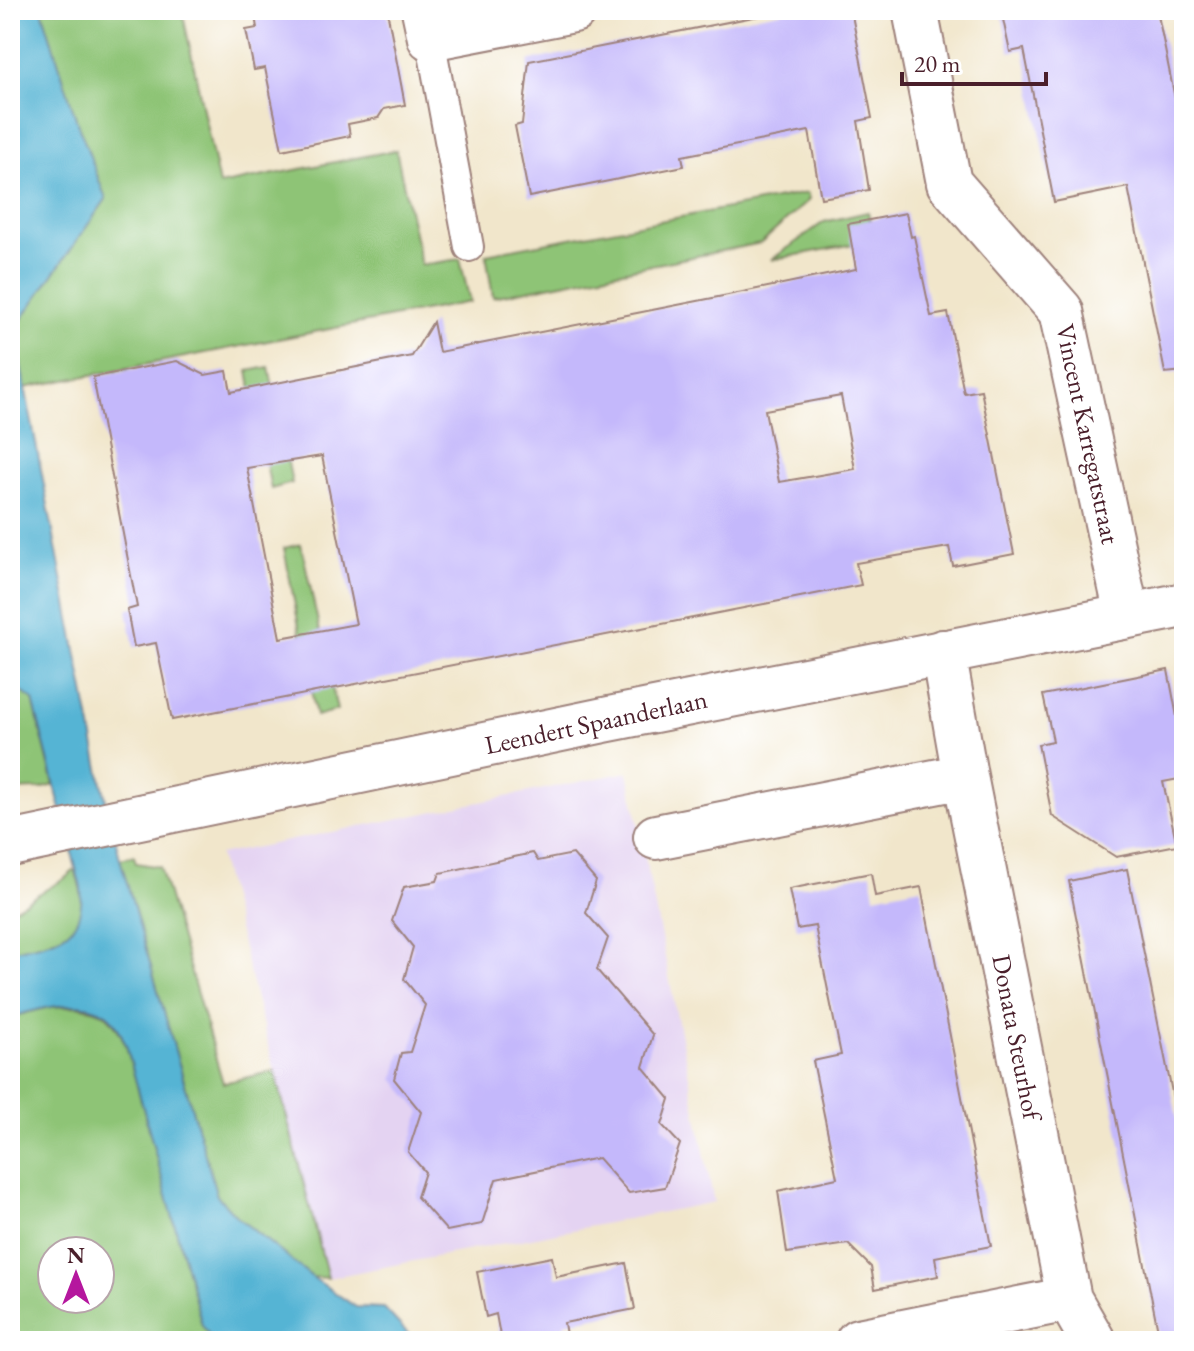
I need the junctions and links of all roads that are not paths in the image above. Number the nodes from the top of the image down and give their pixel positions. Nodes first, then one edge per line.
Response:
1 (574, 10) edge
2 (915, 10) edge
3 (427, 24) edge
4 (469, 247) dead end
5 (1184, 605) edge
6 (1127, 615) junction
7 (943, 652) junction
8 (965, 776) junction
9 (656, 837) dead end
10 (10, 844) edge
11 (1069, 1299) junction
12 (858, 1341) edge
13 (1093, 1341) edge

1 - 3 street
2 - 6 street, Vincent Karregatstraat
3 - 4 lane
5 - 6 street, Leendert Spaanderlaan
6 - 7 street, Leendert Spaanderlaan
7 - 8 street, Donata Steurhof
7 - 10 street, Leendert Spaanderlaan
8 - 9 street
8 - 11 street, Donata Steurhof
11 - 12 street
11 - 13 street, Donata Steurhof

